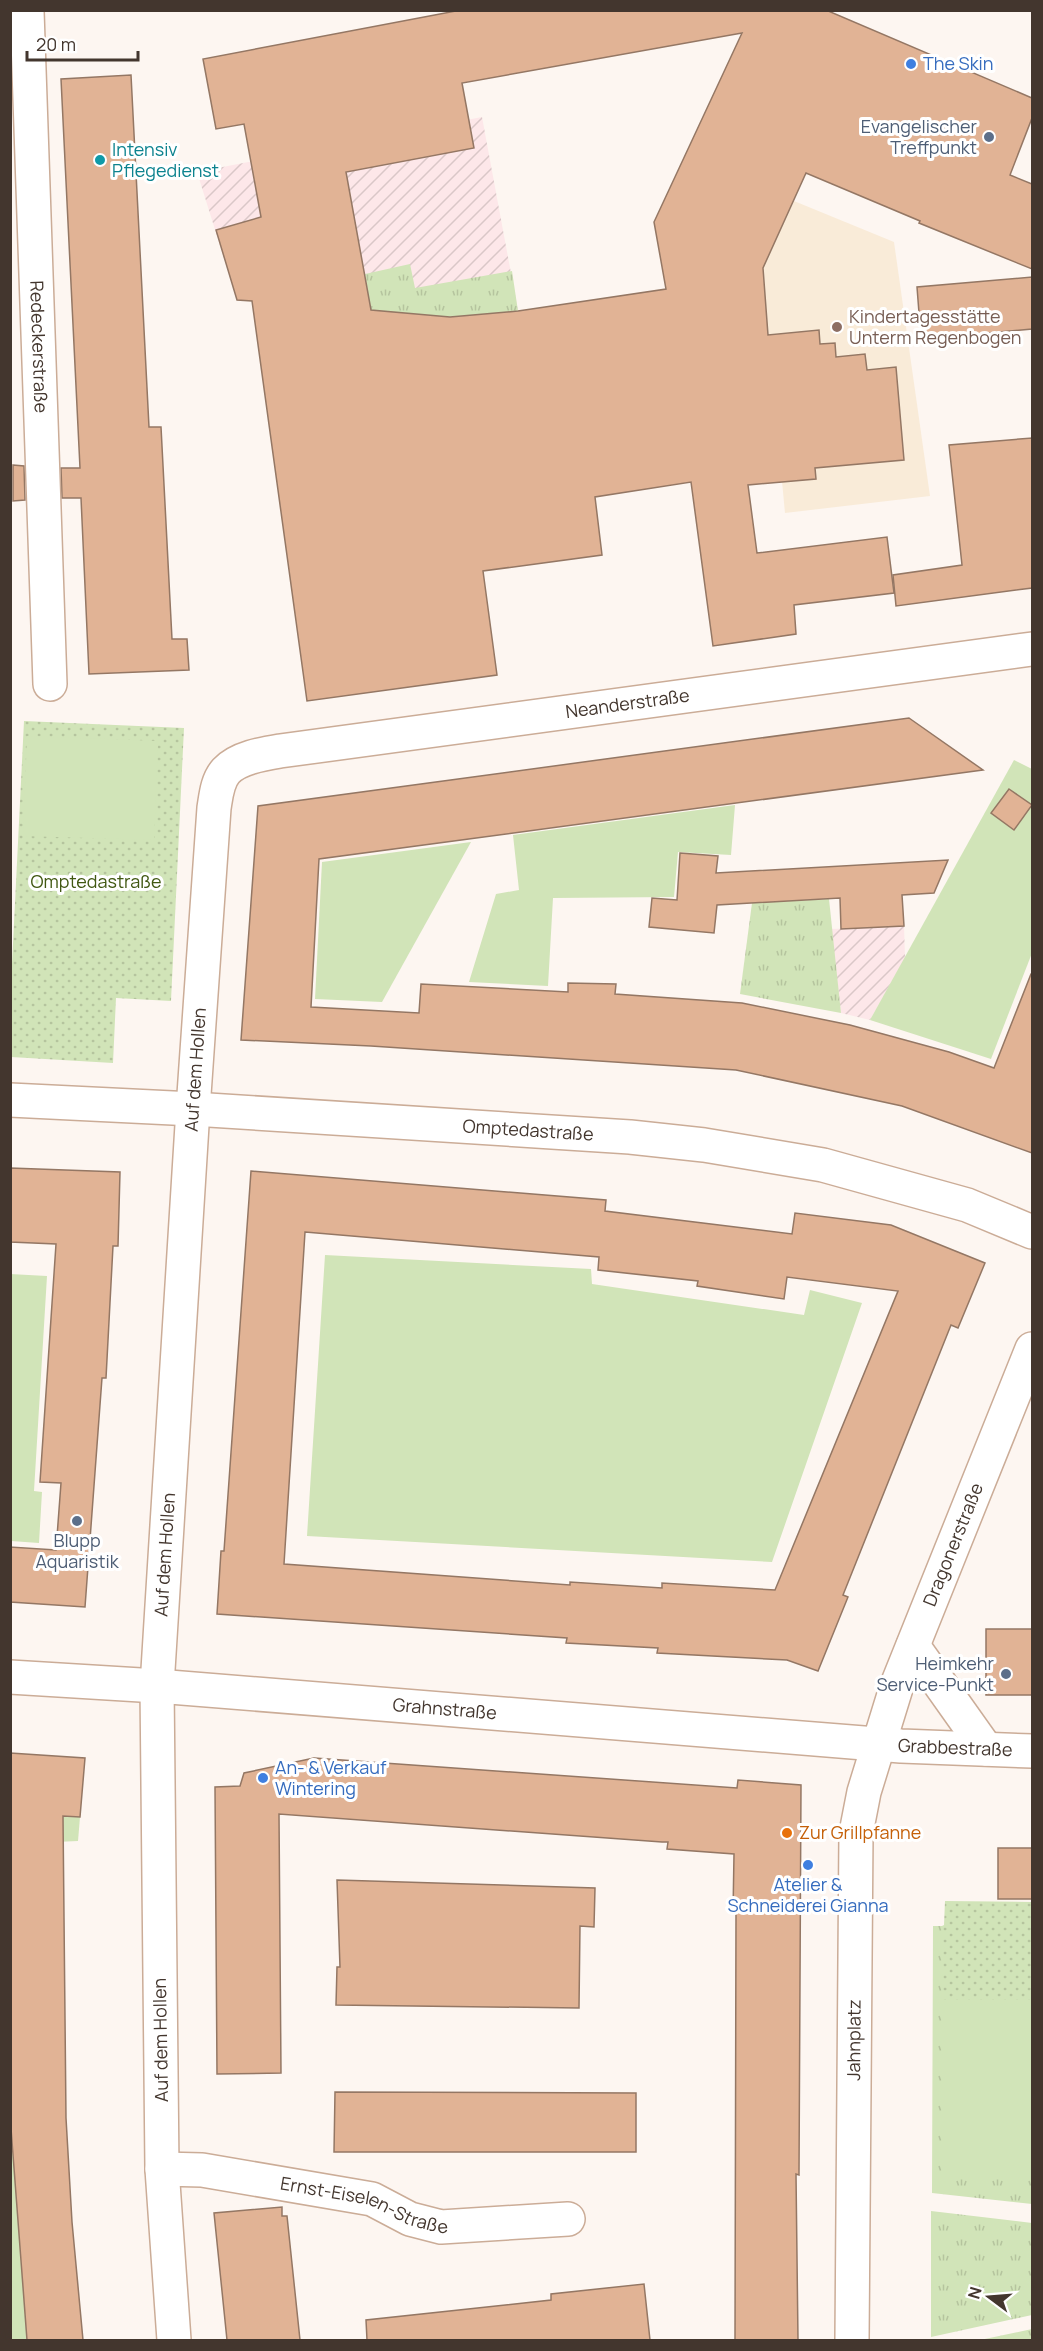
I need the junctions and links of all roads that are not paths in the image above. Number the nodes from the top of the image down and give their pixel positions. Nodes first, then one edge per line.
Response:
1 (18, 10) edge
2 (28, 11) edge
3 (1032, 649) edge
4 (50, 684) dead end
5 (225, 772) joint
6 (10, 1100) edge
7 (193, 1109) junction
8 (1032, 1232) edge
9 (1032, 1349) edge
10 (913, 1646) junction
11 (10, 1677) edge
12 (157, 1686) junction
13 (879, 1744) junction
14 (986, 1749) junction
15 (1032, 1751) edge
16 (162, 2169) junction
17 (568, 2219) dead end
18 (174, 2340) edge
19 (852, 2340) edge

1 - 2 street
2 - 4 street, Redeckerstraße
3 - 5 street, Neanderstraße
5 - 7 street, Auf dem Hollen
6 - 7 street, Omptedastraße
7 - 8 street, Omptedastraße
7 - 12 street, Auf dem Hollen
9 - 10 street, Dragonerstraße
10 - 13 street, Dragonerstraße
10 - 14 street
11 - 12 street, Grahnstraße
12 - 13 street, Grahnstraße
12 - 16 street, Auf dem Hollen
13 - 14 street, Grabbestraße
13 - 19 street, Jahnplatz
14 - 15 street, Grabbestraße
16 - 17 street, Ernst-Eiselen-Straße
16 - 18 street, Auf dem Hollen

